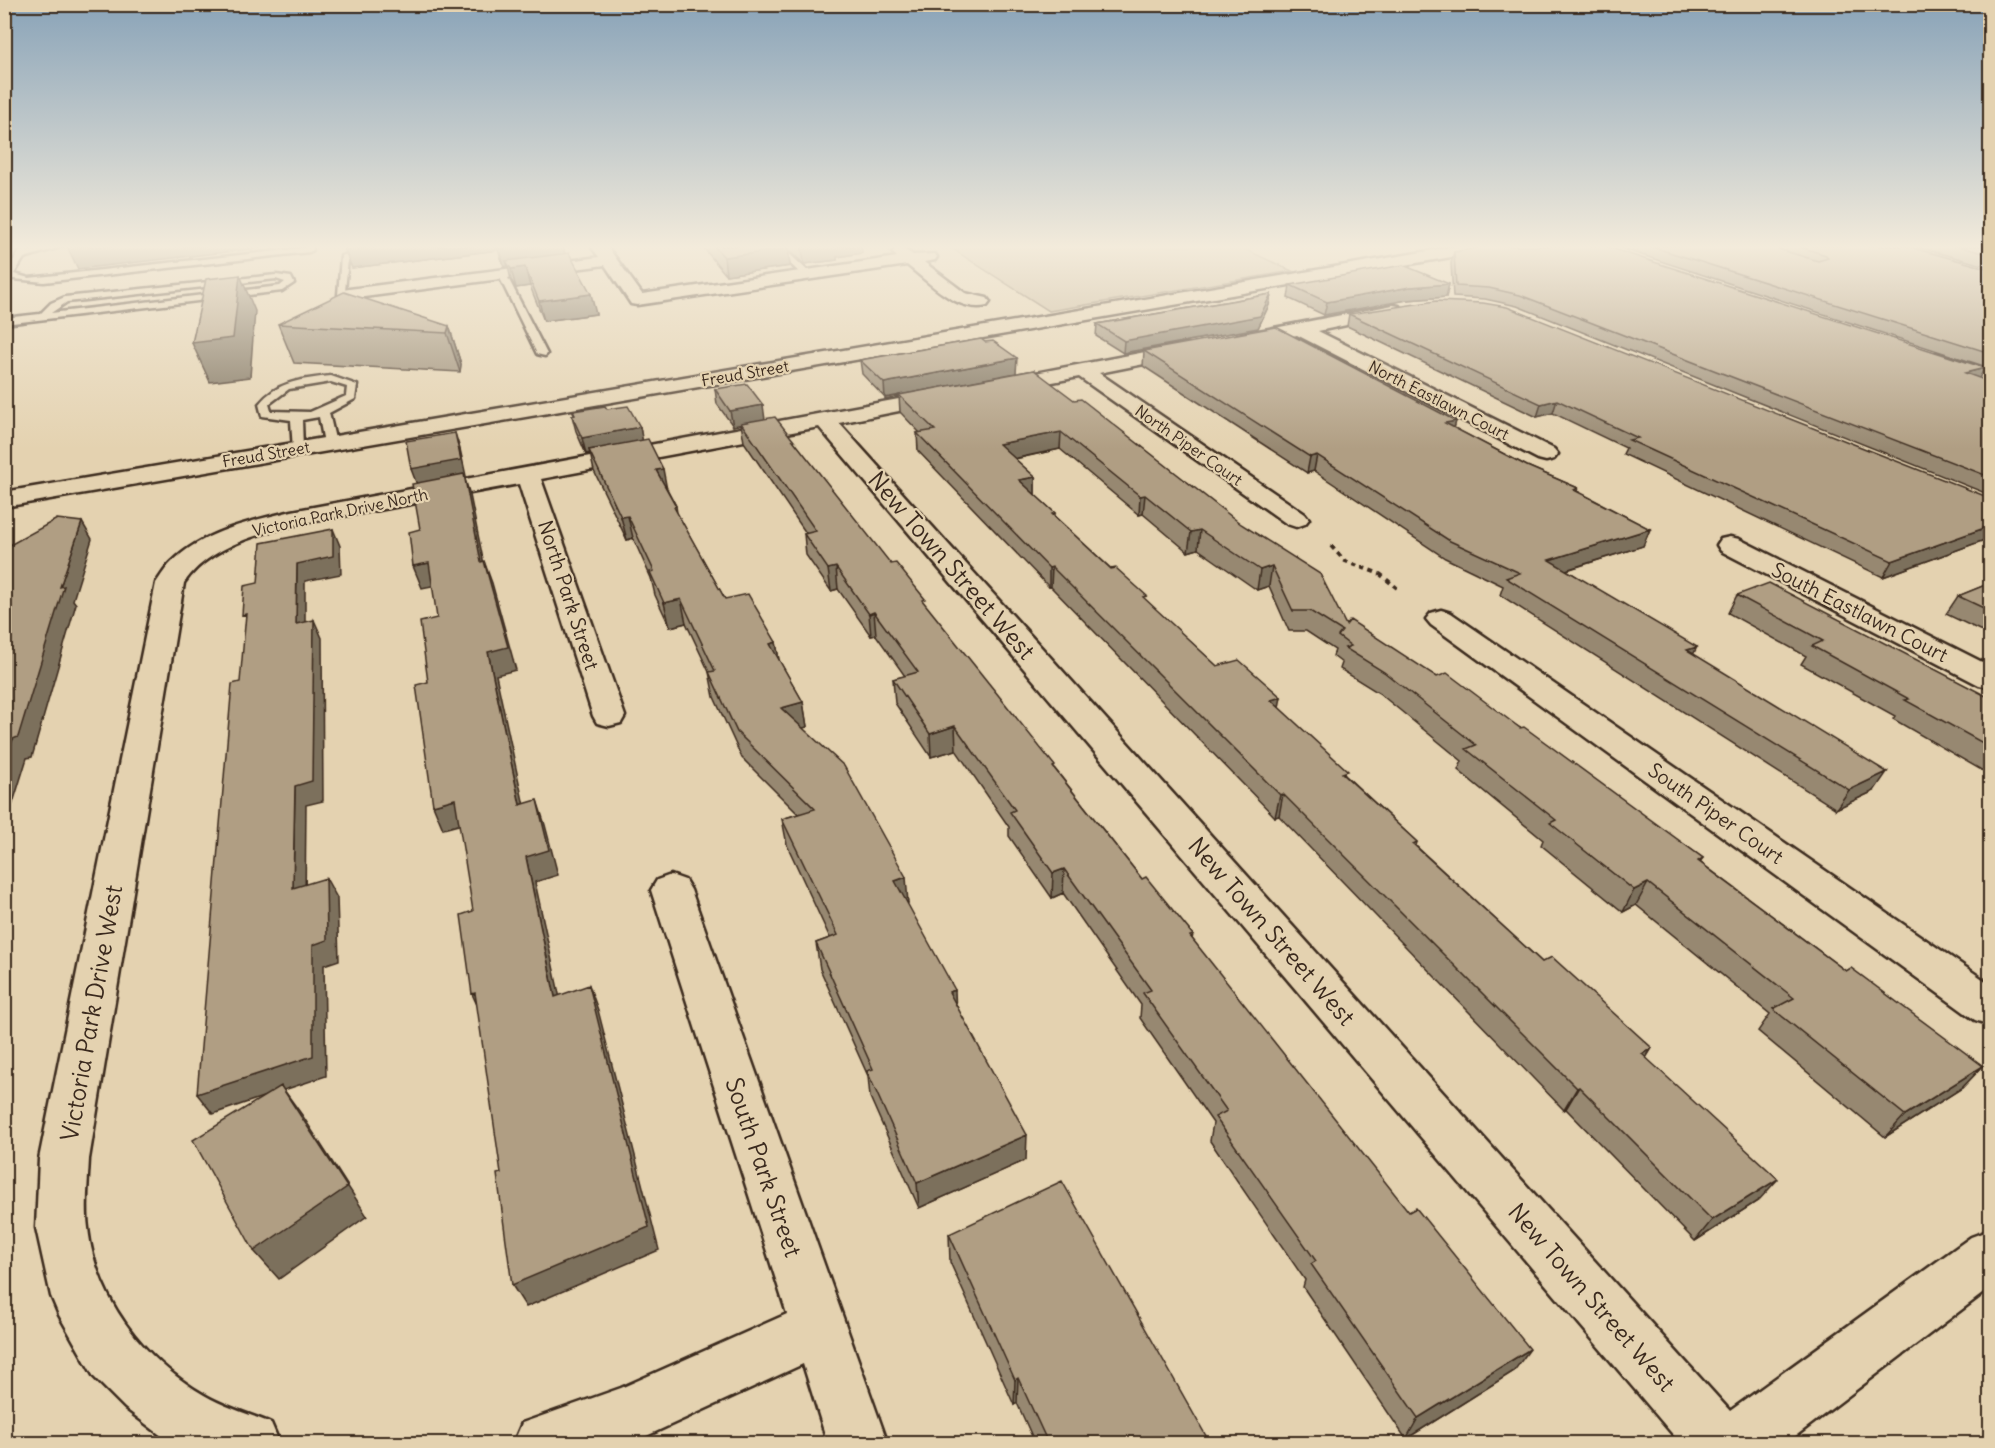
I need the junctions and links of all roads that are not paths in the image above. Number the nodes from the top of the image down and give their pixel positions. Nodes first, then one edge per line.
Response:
1 (45, 314) edge
2 (63, 314) edge
3 (522, 314) edge
4 (1091, 314) edge
5 (1377, 314) edge
6 (42, 316) junction
7 (4, 321) edge
8 (1300, 329) junction
9 (542, 354) dead end
10 (1924, 355) edge
11 (1082, 370) junction
12 (1990, 376) edge
13 (324, 414) junction
14 (296, 418) junction
15 (824, 419) junction
16 (330, 443) junction
17 (297, 449) junction
18 (1546, 454) dead end
19 (528, 475) junction
20 (4, 500) edge
21 (1296, 519) dead end
22 (236, 535) joint
23 (1730, 545) dead end
24 (1441, 619) dead end
25 (1990, 678) edge
26 (609, 716) dead end
27 (671, 890) dead end
28 (1990, 1007) edge
29 (1990, 1256) edge
30 (818, 1328) junction
31 (250, 1443) edge
32 (543, 1443) edge
33 (858, 1443) edge
34 (1720, 1443) edge
35 (1735, 1443) edge

1 - 6 lane
2 - 6 lane
3 - 9 lane
4 - 16 street, Freud Street
5 - 8 street, Victoria Park Drive North
6 - 7 lane
8 - 11 street, Victoria Park Drive North
8 - 18 street, North Eastlawn Court
10 - 12 street
11 - 15 street, Victoria Park Drive North
11 - 21 street, North Piper Court
13 - 14 lane
13 - 14 lane
13 - 16 lane
14 - 17 lane
15 - 19 street, Victoria Park Drive North
15 - 34 street, New Town Street West
16 - 17 street, Freud Street
17 - 20 street, Freud Street
19 - 22 street, Victoria Park Drive North
19 - 26 street, North Park Street
22 - 31 street, Victoria Park Drive West
23 - 25 street, South Eastlawn Court
24 - 28 street, South Piper Court
27 - 30 street, South Park Street
29 - 35 street
30 - 32 street
30 - 33 street, South Park Street

